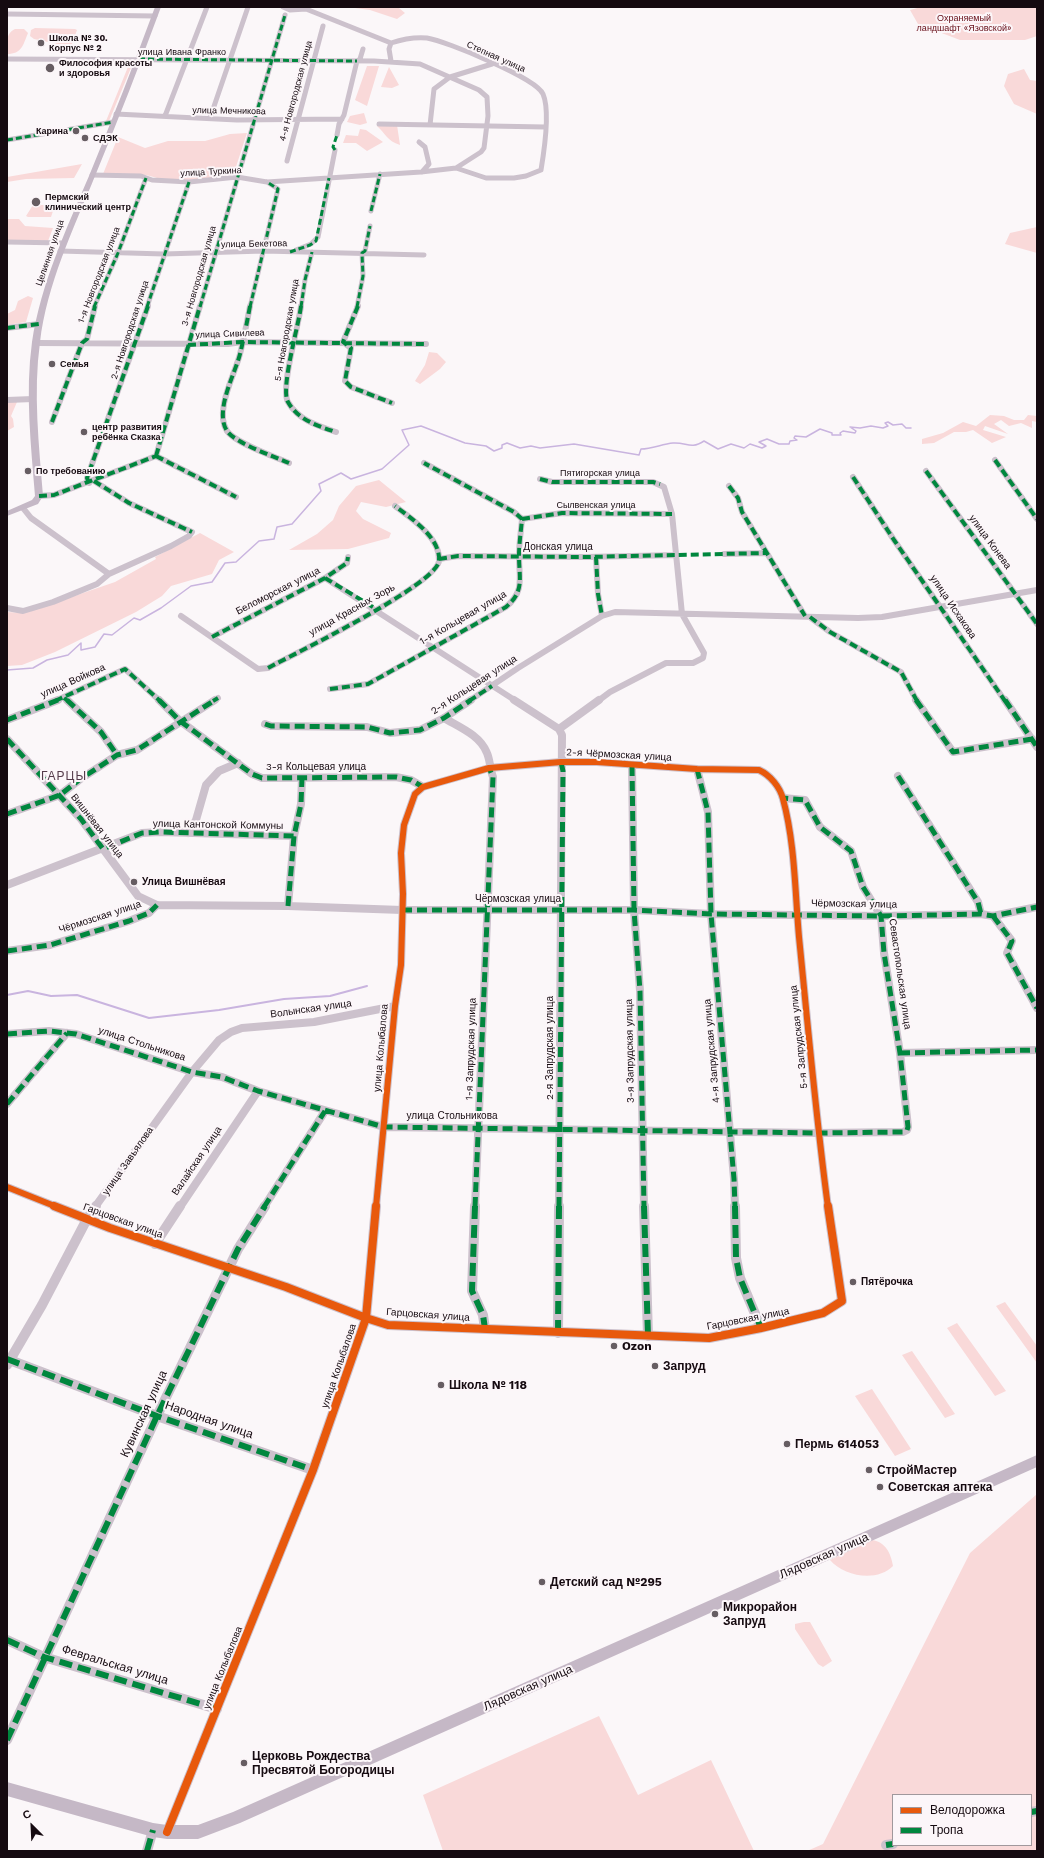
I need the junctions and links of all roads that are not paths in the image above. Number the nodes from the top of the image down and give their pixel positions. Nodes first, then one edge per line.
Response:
1 (12, 7) edge
2 (158, 7) edge
3 (207, 7) edge
4 (248, 7) edge
5 (283, 7) edge
6 (7, 13) edge
7 (285, 15) dead end
8 (155, 16) junction
9 (323, 26) dead end
10 (391, 43) junction
11 (363, 49) dead end
12 (7, 59) edge
13 (139, 59) junction
14 (188, 59) junction
15 (230, 60) junction
16 (271, 61) junction
17 (314, 61) junction
18 (357, 61) junction
19 (391, 62) junction
20 (492, 64) junction
21 (450, 77) junction
22 (116, 114) junction
23 (165, 116) junction
24 (210, 118) junction
25 (254, 119) junction
26 (298, 119) junction
27 (342, 119) junction
28 (113, 122) junction
29 (378, 124) dead end
30 (430, 125) junction
31 (486, 126) junction
32 (545, 127) junction
33 (337, 135) dead end
34 (7, 140) edge
35 (418, 142) dead end
36 (334, 150) dead end
37 (287, 161) dead end
38 (456, 168) junction
39 (421, 172) junction
40 (380, 174) junction
41 (92, 175) junction
42 (237, 177) junction
43 (146, 178) junction
44 (329, 178) junction
45 (189, 182) junction
46 (267, 182) junction
47 (371, 211) dead end
48 (370, 226) dead end
49 (7, 242) edge
50 (64, 243) junction
51 (60, 251) junction
52 (264, 251) junction
53 (118, 252) junction
54 (290, 252) junction
55 (312, 252) junction
56 (215, 253) junction
57 (362, 253) junction
58 (164, 254) junction
59 (424, 255) dead end
60 (39, 324) junction
61 (7, 328) edge
62 (242, 342) junction
63 (293, 342) junction
64 (343, 342) junction
65 (36, 343) junction
66 (82, 343) junction
67 (135, 344) junction
68 (188, 344) junction
69 (426, 344) dead end
70 (33, 399) junction
71 (7, 400) edge
72 (392, 403) dead end
73 (52, 422) dead end
74 (336, 432) dead end
75 (156, 456) junction
76 (994, 460) dead end
77 (289, 463) dead end
78 (424, 463) dead end
79 (926, 471) dead end
80 (853, 477) dead end
81 (540, 478) dead end
82 (92, 482) junction
83 (729, 486) dead end
84 (39, 496) junction
85 (236, 497) dead end
86 (395, 506) dead end
87 (23, 508) junction
88 (7, 514) edge
89 (672, 514) junction
90 (522, 519) junction
91 (1037, 519) edge
92 (766, 552) junction
93 (724, 554) dead end
94 (677, 555) junction
95 (348, 557) dead end
96 (519, 557) junction
97 (596, 557) junction
98 (438, 559) junction
99 (109, 574) junction
100 (325, 578) junction
101 (1037, 590) edge
102 (1014, 594) junction
103 (940, 606) junction
104 (7, 608) edge
105 (378, 610) junction
106 (682, 614) junction
107 (182, 616) dead end
108 (602, 616) junction
109 (808, 617) junction
110 (1037, 624) edge
111 (212, 637) junction
112 (434, 647) junction
113 (125, 669) joint
114 (492, 686) junction
115 (330, 689) dead end
116 (64, 698) junction
117 (218, 698) dead end
118 (444, 718) junction
119 (7, 720) edge
120 (180, 721) junction
121 (264, 724) dead end
122 (559, 729) junction
123 (7, 739) edge
124 (1032, 739) junction
125 (1037, 747) edge
126 (117, 755) junction
127 (561, 762) junction
128 (238, 763) junction
129 (632, 766) junction
130 (489, 768) junction
131 (697, 769) junction
132 (768, 774) joint
133 (898, 776) dead end
134 (302, 778) junction
135 (423, 787) junction
136 (60, 795) junction
137 (782, 798) junction
138 (7, 814) edge
139 (188, 833) junction
140 (294, 836) junction
141 (103, 849) junction
142 (7, 885) edge
143 (157, 905) junction
144 (288, 906) junction
145 (1037, 907) edge
146 (402, 910) junction
147 (487, 910) junction
148 (561, 910) junction
149 (634, 910) junction
150 (711, 914) junction
151 (796, 914) junction
152 (981, 914) junction
153 (881, 916) junction
154 (993, 916) junction
155 (7, 951) edge
156 (395, 1006) junction
157 (1037, 1008) edge
158 (231, 1032) joint
159 (67, 1033) junction
160 (7, 1034) edge
161 (1037, 1050) edge
162 (900, 1053) junction
163 (192, 1072) junction
164 (258, 1091) junction
165 (7, 1104) edge
166 (325, 1111) junction
167 (384, 1127) junction
168 (479, 1127) junction
169 (908, 1127) joint
170 (560, 1128) junction
171 (642, 1130) junction
172 (730, 1132) junction
173 (818, 1133) junction
174 (7, 1187) edge
175 (87, 1219) junction
176 (155, 1244) junction
177 (229, 1268) junction
178 (842, 1301) joint
179 (366, 1318) junction
180 (761, 1328) junction
181 (485, 1329) junction
182 (558, 1333) junction
183 (648, 1336) junction
184 (8, 1361) edge
185 (157, 1416) junction
186 (1037, 1461) edge
187 (313, 1470) junction
188 (7, 1640) edge
189 (44, 1657) junction
190 (217, 1709) junction
191 (7, 1740) edge
192 (7, 1790) edge
193 (160, 1831) junction
194 (147, 1851) edge

1 - 6 street
2 - 8 main road, Целинная улица
3 - 14 street
4 - 15 street
5 - 10 street
6 - 8 street
7 - 16 street, 3-я Новгородская улица
8 - 13 main road, Целинная улица
9 - 17 street, 4-я Новгородская улица
10 - 19 street
10 - 20 street, Степная улица
11 - 18 street
12 - 13 street, улица Ивана Франко
13 - 14 street, улица Ивана Франко
13 - 22 main road, Целинная улица
14 - 15 street, улица Ивана Франко
14 - 23 street
15 - 16 street, улица Ивана Франко
15 - 24 street
16 - 17 street, улица Ивана Франко
16 - 25 street, 3-я Новгородская улица
17 - 18 street, улица Ивана Франко
17 - 26 street, 4-я Новгородская улица
18 - 19 street, улица Ивана Франко
18 - 27 street
19 - 21 street, улица Ивана Франко
20 - 21 street
20 - 32 street, Степная улица
21 - 30 street
21 - 31 street, улица Ивана Франко
22 - 23 street, улица Мечникова
22 - 28 main road, Целинная улица
23 - 24 street, улица Мечникова
24 - 25 street, улица Мечникова
25 - 26 street, улица Мечникова
25 - 42 street, 3-я Новгородская улица
26 - 27 street, улица Мечникова
26 - 37 street, 4-я Новгородская улица
27 - 33 street
28 - 34 street
28 - 41 main road, Целинная улица
29 - 30 street
30 - 31 street
31 - 32 street
31 - 38 street
32 - 38 street, Степная улица
35 - 39 street
36 - 44 street
38 - 39 street, улица Туркина
39 - 40 street, улица Туркина
40 - 44 street, улица Туркина
40 - 47 street
41 - 43 street, улица Туркина
41 - 50 main road, Целинная улица
42 - 45 street, улица Туркина
42 - 46 street, улица Туркина
42 - 56 street, 3-я Новгородская улица
43 - 45 street, улица Туркина
43 - 53 street, 1-я Новгородская улица
44 - 46 street, улица Туркина
44 - 54 street
45 - 58 street, 2-я Новгородская улица
46 - 52 street
48 - 57 street
49 - 50 street
50 - 51 main road, Целинная улица
51 - 53 street, улица Бекетова
51 - 60 main road, Целинная улица
52 - 54 street, улица Бекетова
52 - 56 street, улица Бекетова
52 - 62 street
53 - 58 street, улица Бекетова
53 - 66 street, 1-я Новгородская улица
54 - 55 street, улица Бекетова
55 - 57 street, улица Бекетова
55 - 63 street, 5-я Новгородская улица
56 - 58 street, улица Бекетова
56 - 68 street, 3-я Новгородская улица
57 - 59 street, улица Бекетова
57 - 64 street
58 - 67 street, 2-я Новгородская улица
60 - 61 street
60 - 65 main road, Целинная улица
62 - 63 street, улица Сивилева
62 - 68 street, улица Сивилева
62 - 77 street
63 - 64 street, улица Сивилева
63 - 74 street, 5-я Новгородская улица
64 - 69 street, улица Сивилева
64 - 72 street
65 - 66 street, улица Сивилева
65 - 70 main road, Целинная улица
66 - 67 street, улица Сивилева
66 - 73 street, 1-я Новгородская улица
67 - 68 street, улица Сивилева
67 - 82 street, 2-я Новгородская улица
68 - 75 street, 3-я Новгородская улица
70 - 71 street
70 - 84 main road, Целинная улица
75 - 82 street
75 - 85 street
76 - 91 street
78 - 90 street
79 - 102 street, улица Конева
80 - 103 street, улица Исхакова
81 - 89 street, Пятигорская улица
82 - 84 street
82 - 99 street
83 - 92 street
84 - 87 main road
86 - 98 street
87 - 88 main road
87 - 99 street
89 - 90 street, Сылвенская улица
89 - 94 street
90 - 96 street, 1-я Кольцевая улица
92 - 93 street
92 - 109 street
94 - 97 street, Донская улица
94 - 106 street
95 - 100 street, Беломорская улица
96 - 97 street, Донская улица
96 - 98 street, Донская улица
96 - 112 street, 1-я Кольцевая улица
97 - 108 street
98 - 105 street, улица Красных Зорь
99 - 104 street
100 - 105 street
100 - 111 street, Беломорская улица
101 - 102 street, 2-я Кольцевая улица
102 - 103 street, 2-я Кольцевая улица
102 - 110 street, улица Конева
103 - 109 street, 2-я Кольцевая улица
103 - 124 street, улица Исхакова
105 - 111 street, улица Красных Зорь
105 - 112 street
106 - 108 street, 2-я Кольцевая улица
106 - 109 street, 2-я Кольцевая улица
106 - 122 street
107 - 111 street
108 - 114 street, 2-я Кольцевая улица
109 - 124 street
112 - 114 street
112 - 115 street, 1-я Кольцевая улица
113 - 116 street, улица Войкова
113 - 120 street, 3-я Кольцевая улица
114 - 118 street, 2-я Кольцевая улица
114 - 122 street
116 - 119 street, улица Войкова
116 - 126 street
117 - 120 street
118 - 121 street, 2-я Кольцевая улица
118 - 130 street, 1-я Запрудская улица
120 - 126 street
120 - 128 street, 3-я Кольцевая улица
122 - 127 street, 2-я Запрудская улица
123 - 136 street, Вишнёвая улица
124 - 125 street, улица Исхакова
126 - 136 street
127 - 129 street, 2-я Чёрмозская улица
127 - 130 street, 2-я Чёрмозская улица
127 - 148 street, 2-я Запрудская улица
128 - 134 street, 3-я Кольцевая улица
128 - 139 street
129 - 131 street, 2-я Чёрмозская улица
129 - 149 street, 3-я Запрудская улица
130 - 135 street, 2-я Чёрмозская улица
130 - 147 street, 1-я Запрудская улица
131 - 132 street, 2-я Чёрмозская улица
131 - 150 street, 4-я Запрудская улица
132 - 137 street, 5-я Запрудская улица
133 - 152 street
134 - 135 street, 3-я Кольцевая улица
134 - 140 street
135 - 146 street, улица Колыбалова
136 - 138 street
136 - 141 street, Вишнёвая улица
137 - 151 street, 5-я Запрудская улица
137 - 153 street, Севастопольская улица
139 - 140 street, улица Кантонской Коммуны
139 - 141 street, улица Кантонской Коммуны
140 - 144 street
141 - 142 street, улица Кантонской Коммуны
141 - 143 street, Вишнёвая улица
143 - 144 street, Чёрмозская улица
143 - 155 street, Чёрмозская улица
144 - 146 street, Чёрмозская улица
145 - 154 street, Чёрмозская улица
146 - 147 street, Чёрмозская улица
146 - 156 street, улица Колыбалова
147 - 148 street, Чёрмозская улица
147 - 168 street, 1-я Запрудская улица
148 - 149 street, Чёрмозская улица
148 - 170 street, 2-я Запрудская улица
149 - 150 street, Чёрмозская улица
149 - 171 street, 3-я Запрудская улица
150 - 151 street, Чёрмозская улица
150 - 172 street, 4-я Запрудская улица
151 - 153 street, Чёрмозская улица
151 - 173 street, 5-я Запрудская улица
152 - 153 street, Чёрмозская улица
152 - 154 street, Чёрмозская улица
153 - 162 street, Севастопольская улица
154 - 157 street
156 - 158 street, Волынская улица
156 - 167 street, улица Колыбалова
158 - 163 street, улица Завьялова
159 - 160 street, улица Стольникова
159 - 163 street, улица Стольникова
159 - 165 street
161 - 162 street
162 - 169 street, Севастопольская улица
163 - 164 street, улица Стольникова
163 - 175 street, улица Завьялова
164 - 166 street, улица Стольникова
164 - 176 street, Валайская улица
166 - 167 street, улица Стольникова
166 - 177 street, Кувинская улица
167 - 168 street, улица Стольникова
167 - 179 street, улица Колыбалова
168 - 170 street, улица Стольникова
168 - 181 street, 1-я Запрудская улица
169 - 173 street, улица Стольникова
170 - 171 street, улица Стольникова
170 - 182 street, 2-я Запрудская улица
171 - 172 street, улица Стольникова
171 - 183 street, 3-я Запрудская улица
172 - 173 street, улица Стольникова
172 - 180 street, 4-я Запрудская улица
173 - 178 street, 5-я Запрудская улица
174 - 175 street, Гарцовская улица
175 - 176 street, Гарцовская улица
175 - 184 street, улица Завьялова
176 - 177 street, Гарцовская улица
177 - 179 street, Гарцовская улица
177 - 185 street, Кувинская улица
178 - 180 street, Гарцовская улица
179 - 181 street, Гарцовская улица
179 - 187 street, улица Колыбалова
180 - 183 street, Гарцовская улица
181 - 182 street, Гарцовская улица
182 - 183 street, Гарцовская улица
184 - 185 street, Народная улица
185 - 187 street, Народная улица
185 - 189 street, Кувинская улица
186 - 193 main road, Лядовская улица
187 - 190 street, улица Колыбалова
188 - 189 street, Февральская улица
189 - 190 street, Февральская улица
189 - 191 street, Кувинская улица
190 - 193 street, улица Колыбалова
192 - 193 main road, Лядовская улица
193 - 194 street, улица Колыбалова

